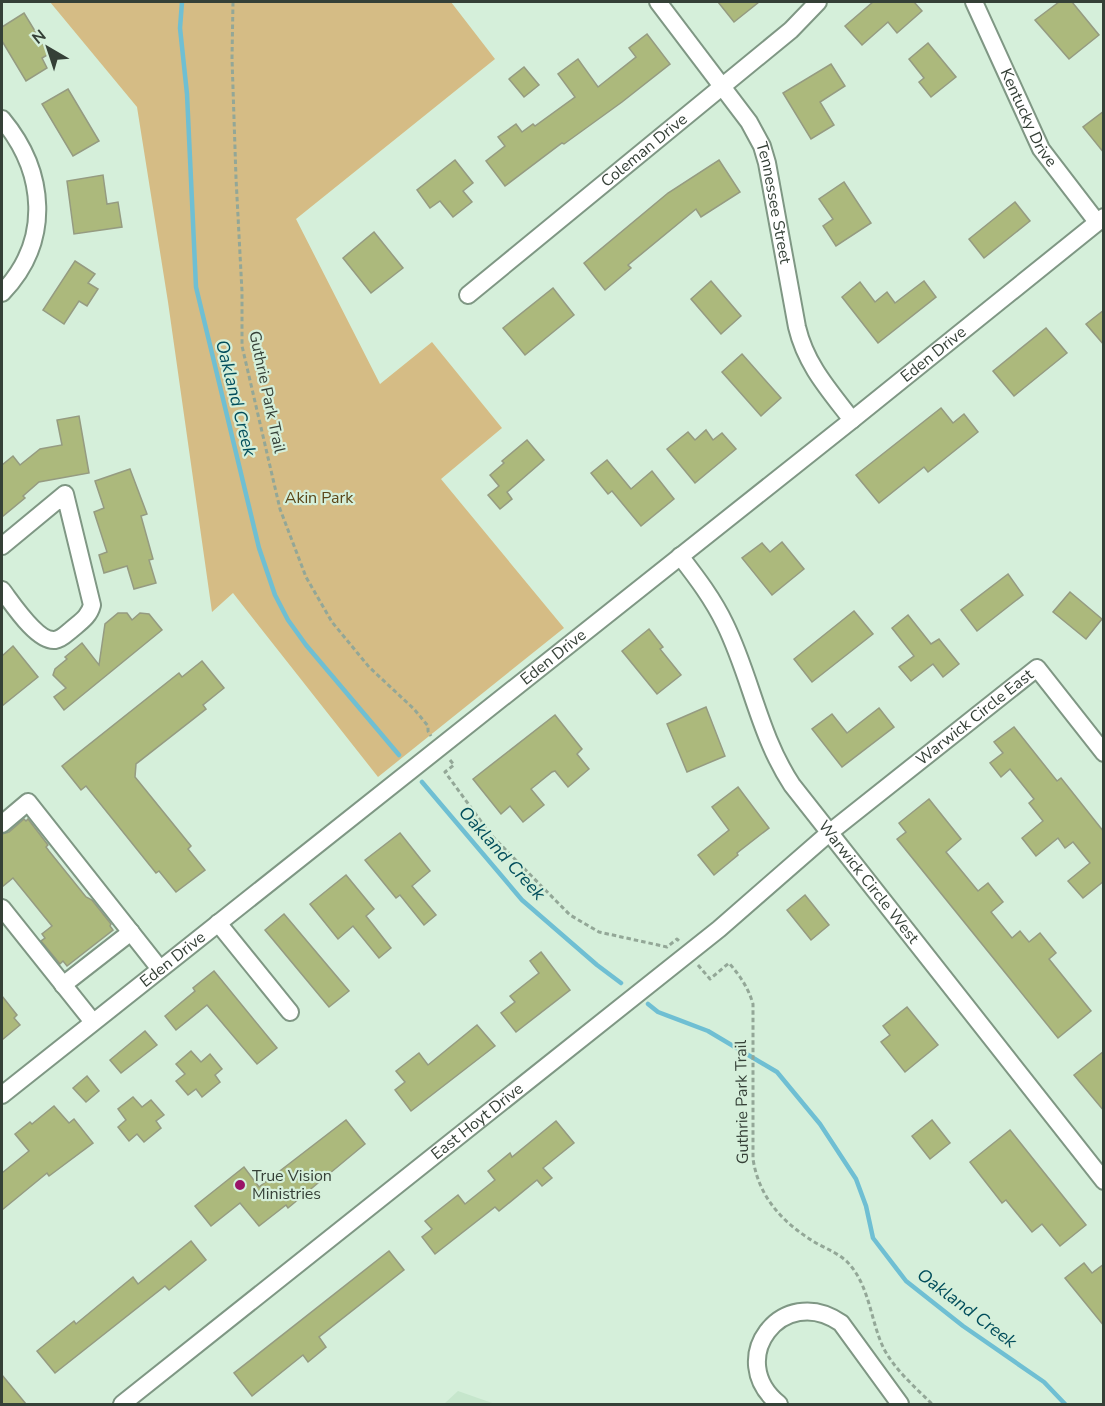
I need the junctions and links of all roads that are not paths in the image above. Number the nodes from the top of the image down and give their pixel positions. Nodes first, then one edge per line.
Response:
1 (658, 2) edge
2 (818, 2) edge
3 (974, 2) edge
4 (723, 86) junction
5 (2, 119) edge
6 (1100, 220) edge
7 (2, 292) edge
8 (468, 295) dead end
9 (852, 420) junction
10 (2, 546) edge
11 (680, 556) junction
12 (2, 590) edge
13 (1104, 753) edge
14 (2, 824) edge
15 (829, 833) junction
16 (2, 908) edge
17 (218, 923) junction
18 (131, 932) junction
19 (160, 969) junction
20 (63, 985) junction
21 (290, 1012) dead end
22 (93, 1022) junction
23 (2, 1095) edge
24 (1104, 1181) edge
25 (122, 1404) edge
26 (779, 1404) edge
27 (900, 1404) edge

1 - 4 street, Tennessee Street
2 - 4 street, Coleman Drive
3 - 6 street, Kentucky Drive
4 - 8 street, Coleman Drive
4 - 9 street, Tennessee Street
5 - 7 street
6 - 9 street, Eden Drive
9 - 11 street, Eden Drive
10 - 12 street
11 - 15 street, Warwick Circle West
11 - 17 street, Eden Drive
13 - 15 street, Warwick Circle East
14 - 18 street
15 - 24 street, Warwick Circle West
15 - 25 street, East Hoyt Drive
16 - 20 street
17 - 19 street, Eden Drive
17 - 21 street
18 - 19 street
18 - 20 street
19 - 22 street, Eden Drive
20 - 22 street
22 - 23 street, Eden Drive
26 - 27 street

